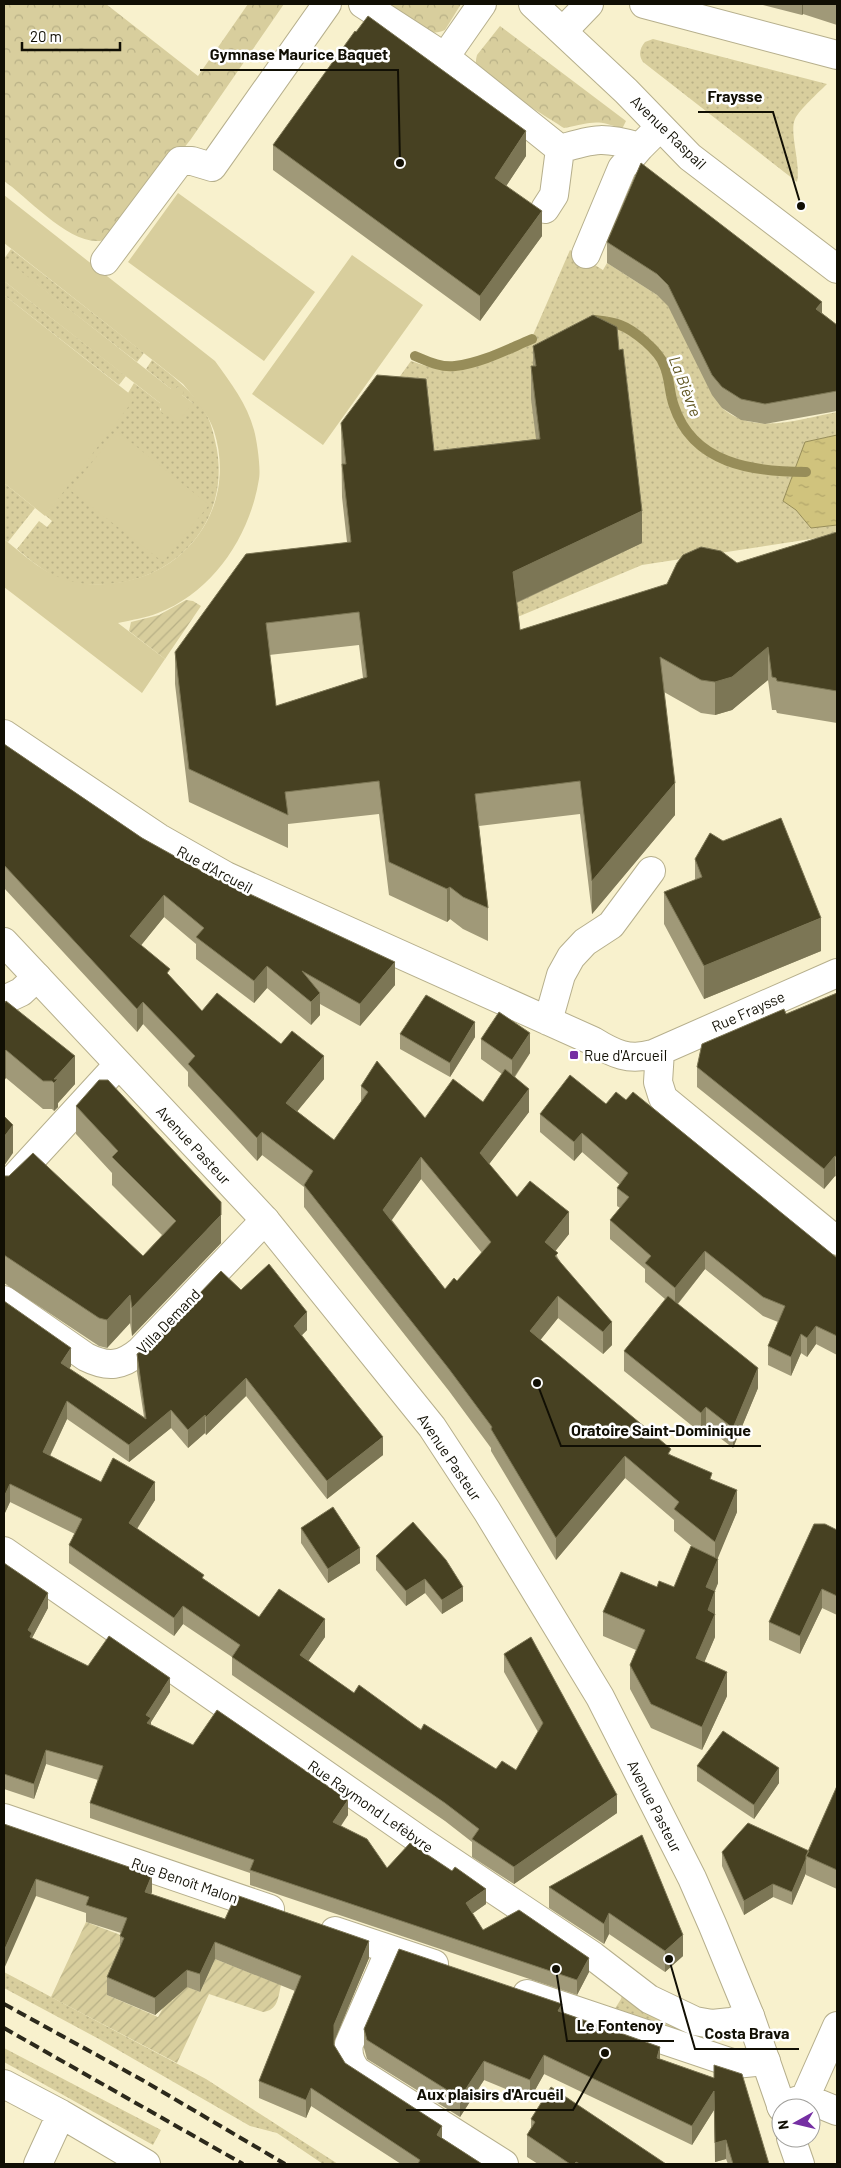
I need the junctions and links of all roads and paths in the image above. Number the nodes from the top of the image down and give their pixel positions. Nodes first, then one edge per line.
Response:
1 (327, 4) edge
2 (363, 4) edge
3 (482, 4) edge
4 (534, 4) edge
5 (589, 4) edge
6 (644, 4) edge
7 (564, 30) junction
8 (837, 55) edge
9 (445, 57) junction
10 (661, 126) junction
11 (640, 147) junction
12 (560, 149) junction
13 (545, 209) dead end
14 (586, 254) dead end
15 (106, 261) dead end
16 (837, 269) edge
17 (4, 734) edge
18 (652, 871) dead end
19 (4, 942) edge
20 (837, 973) edge
21 (37, 977) junction
22 (4, 1000) edge
23 (548, 1021) junction
24 (660, 1051) junction
25 (118, 1065) junction
26 (4, 1189) edge
27 (265, 1220) junction
28 (837, 1241) edge
29 (4, 1300) edge
30 (4, 1551) edge
31 (4, 1818) edge
32 (390, 1950) junction
33 (593, 1956) junction
34 (456, 1971) edge
35 (503, 1986) edge
36 (571, 2008) junction
37 (750, 2016) junction
38 (837, 2026) edge
39 (766, 2061) junction
40 (4, 2084) edge
41 (786, 2098) edge
42 (793, 2098) edge
43 (821, 2109) edge
44 (837, 2111) edge
45 (62, 2114) junction
46 (794, 2148) edge
47 (38, 2164) edge
48 (146, 2164) edge
49 (504, 2164) edge
50 (800, 2164) edge

1 - 15 street
2 - 9 street
3 - 9 street
4 - 7 street, Avenue Raspail
5 - 7 street
6 - 8 street
7 - 10 street, Avenue Raspail
9 - 12 street
10 - 11 street
10 - 16 street, Avenue Raspail
11 - 12 street
11 - 14 street
12 - 13 street
17 - 23 street, Rue d'Arcueil
18 - 23 street
19 - 21 street, Avenue Pasteur
20 - 24 street, Rue Fraysse
21 - 22 street
21 - 25 street, Avenue Pasteur
23 - 24 street, Rue d'Arcueil
24 - 28 street
25 - 26 street
25 - 27 street, Avenue Pasteur
27 - 29 street, Villa Demand
27 - 37 street, Avenue Pasteur
30 - 33 street, Rue Raymond Lefèbvre
31 - 32 street, Rue Benoît Malon
32 - 34 street, Rue Benoît Malon
32 - 49 street
33 - 36 street
33 - 37 street, Rue Raymond Lefèbvre
35 - 36 street
36 - 39 street
37 - 39 street, Avenue Pasteur
38 - 42 street
39 - 41 street, Avenue Pasteur
40 - 45 street
43 - 44 street
45 - 47 street
45 - 48 street
46 - 50 street

